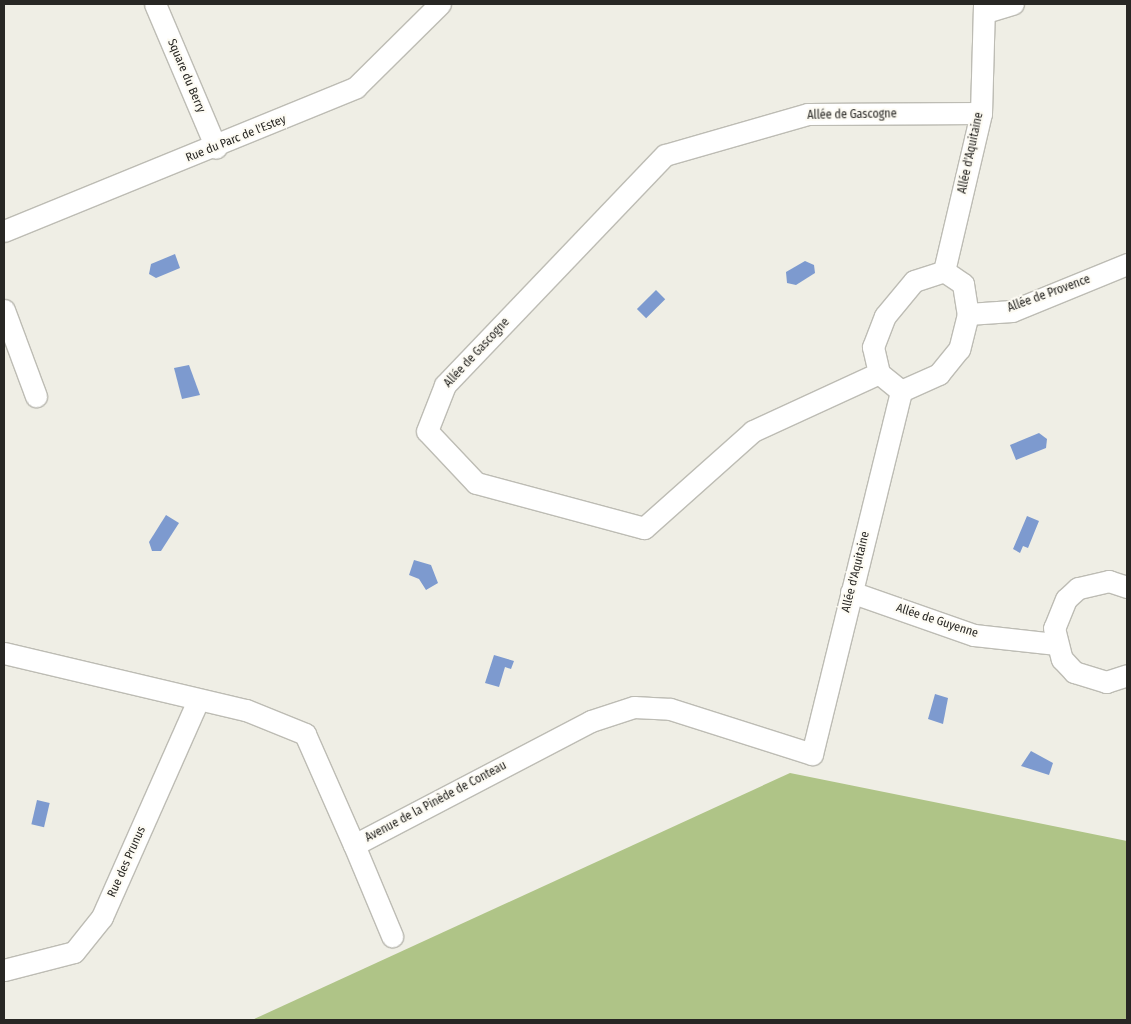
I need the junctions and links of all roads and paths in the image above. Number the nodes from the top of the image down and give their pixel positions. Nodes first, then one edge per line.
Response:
1 (155, 4) edge
2 (440, 4) edge
3 (1013, 4) edge
4 (985, 8) edge
5 (981, 113) junction
6 (216, 148) junction
7 (4, 231) edge
8 (1127, 264) edge
9 (944, 271) junction
10 (4, 310) edge
11 (968, 314) junction
12 (878, 373) junction
13 (901, 391) junction
14 (36, 396) dead end
15 (1127, 587) edge
16 (851, 592) junction
17 (1055, 644) junction
18 (4, 653) edge
19 (1127, 675) edge
20 (198, 700) junction
21 (812, 754) joint
22 (354, 845) junction
23 (392, 936) dead end
24 (4, 970) edge

1 - 6 street, Square du Berry
2 - 6 street, Rue du Parc de l'Estey
3 - 4 street
4 - 5 street, Allée d'Aquitaine
5 - 9 street, Allée d'Aquitaine
5 - 12 street, Allée de Gascogne
6 - 7 street, Rue du Parc de l'Estey
8 - 11 street, Allée de Provence
9 - 11 street
9 - 12 street
10 - 14 street
11 - 13 street
12 - 13 street
13 - 16 street, Allée d'Aquitaine
15 - 17 street
16 - 17 street, Allée de Guyenne
16 - 21 street, Allée d'Aquitaine
17 - 19 street
18 - 20 street, Avenue de la Pinède de Conteau
20 - 22 street, Avenue de la Pinède de Conteau
20 - 24 street, Rue des Prunus
21 - 22 street, Avenue de la Pinède de Conteau
22 - 23 street

